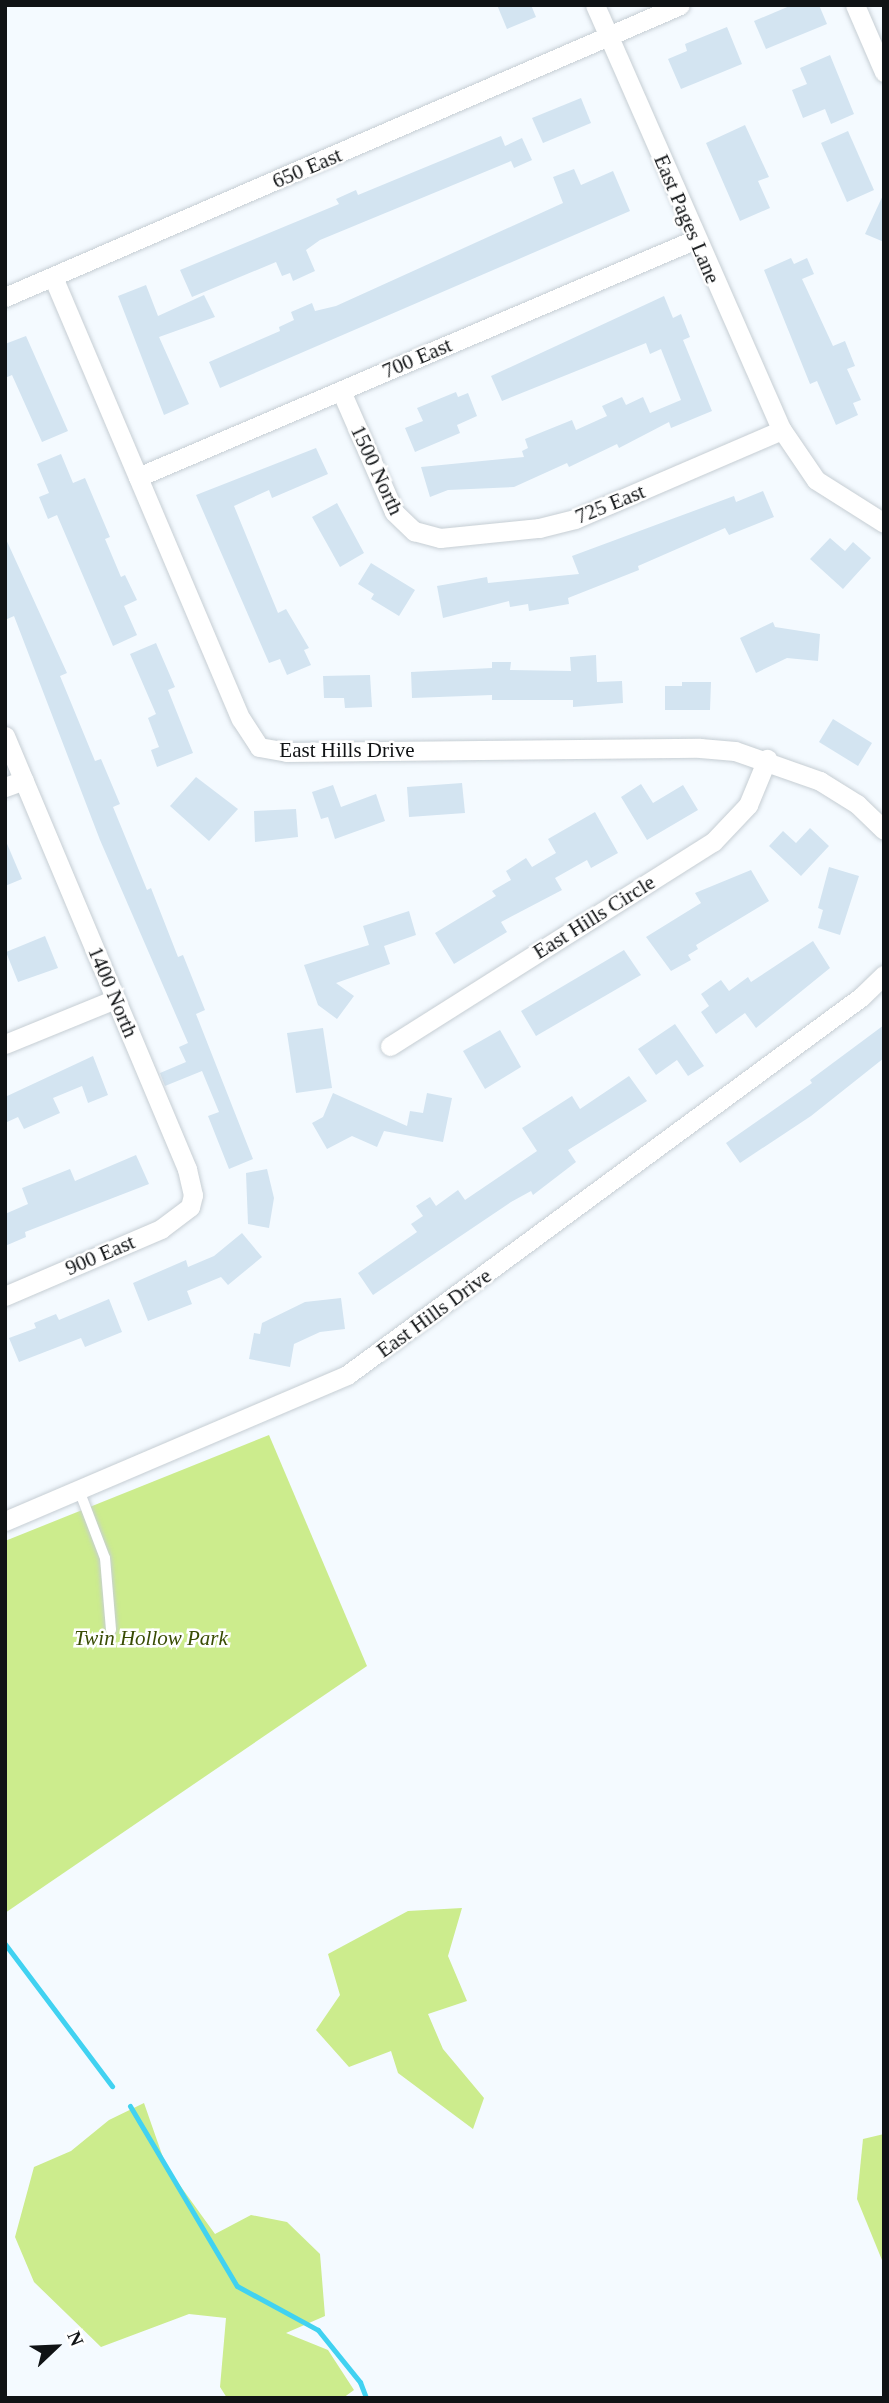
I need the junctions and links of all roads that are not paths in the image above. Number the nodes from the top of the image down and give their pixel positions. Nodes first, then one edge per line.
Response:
1 (595, 5) edge
2 (680, 5) edge
3 (855, 5) edge
4 (608, 36) junction
5 (884, 72) edge
6 (696, 239) junction
7 (52, 277) junction
8 (5, 297) edge
9 (341, 391) junction
10 (782, 430) junction
11 (138, 477) junction
12 (884, 523) edge
13 (427, 536) joint
14 (5, 736) edge
15 (767, 759) junction
16 (14, 783) edge
17 (884, 830) edge
18 (884, 975) edge
19 (115, 999) junction
20 (5, 1044) edge
21 (390, 1046) dead end
22 (190, 1207) joint
23 (5, 1296) edge
24 (79, 1490) junction
25 (5, 1521) edge
26 (111, 1630) dead end

1 - 4 street, East Pages Lane
2 - 4 street, 650 East
3 - 5 street
4 - 6 street, East Pages Lane
4 - 7 street, 650 East
6 - 9 street, 700 East
6 - 10 street, East Pages Lane
7 - 8 street, 650 East
7 - 11 street, East Hills Drive
9 - 11 street, 700 East
9 - 13 street, 1500 North
10 - 12 street, East Pages Lane
10 - 13 street, 725 East
11 - 15 street, East Hills Drive
14 - 16 street, 1400 North
15 - 17 street, East Hills Drive
15 - 21 street, East Hills Circle
16 - 19 street, 1400 North
18 - 24 street, East Hills Drive
19 - 20 street
19 - 22 street, 1400 North
22 - 23 street, 900 East
24 - 25 street, East Hills Drive
24 - 26 lane

